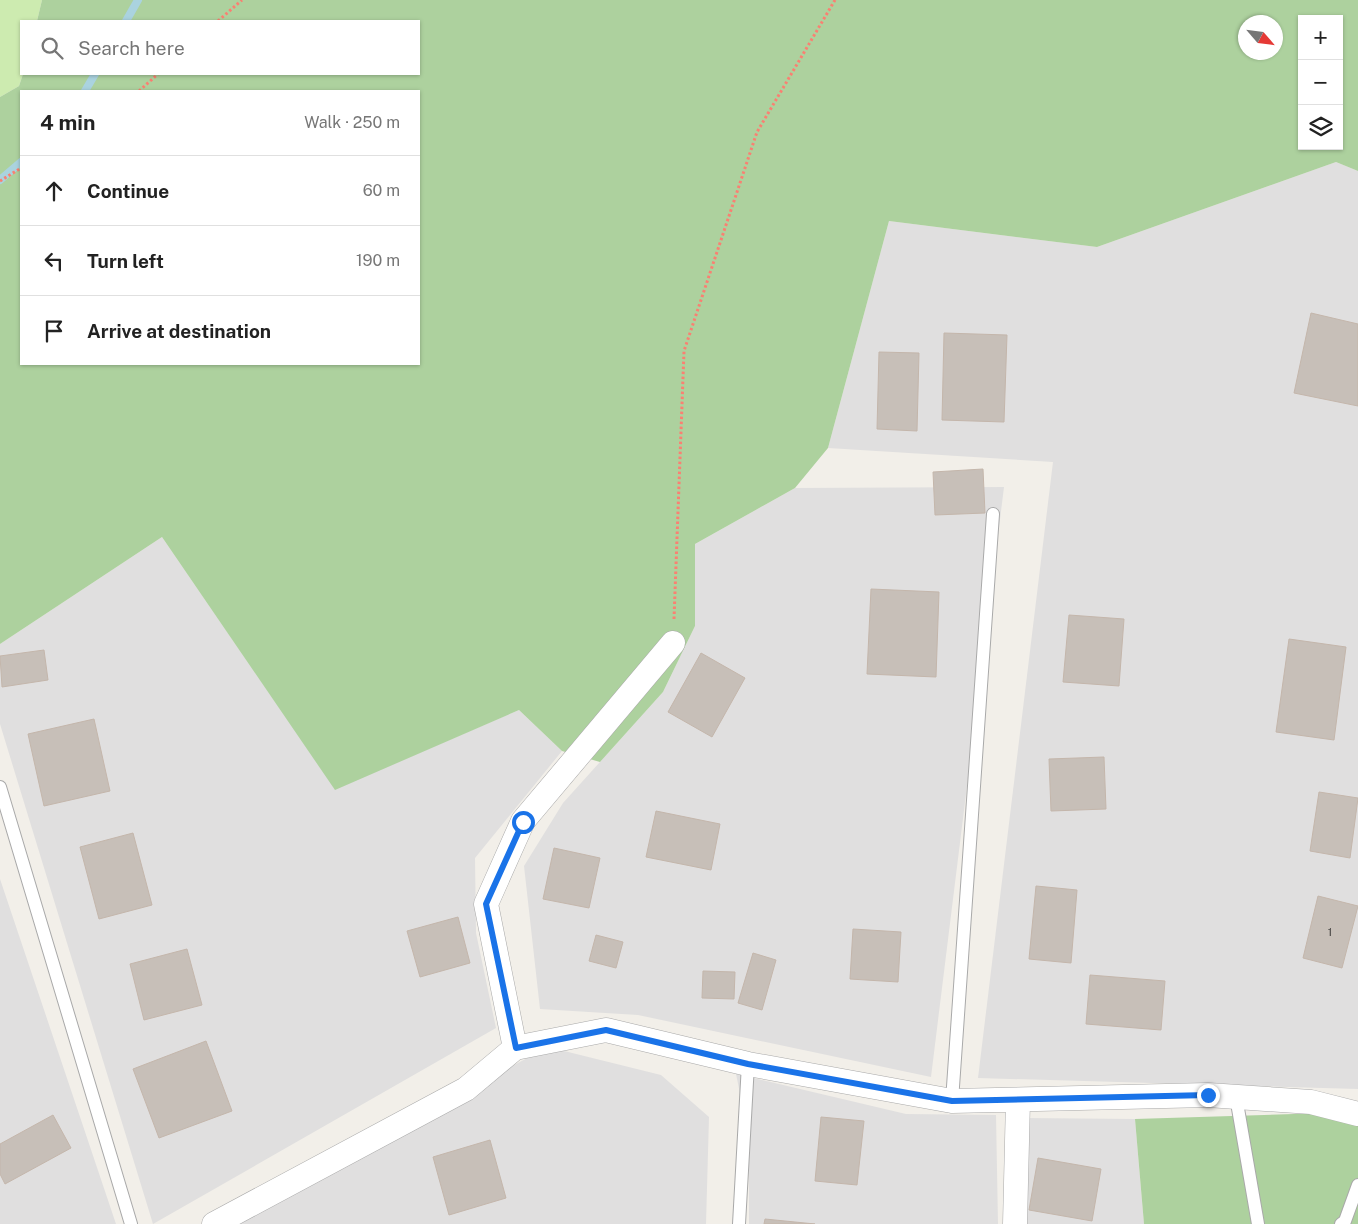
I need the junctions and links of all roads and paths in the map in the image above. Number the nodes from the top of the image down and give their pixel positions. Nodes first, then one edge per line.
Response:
1 (242, 0) edge
2 (835, 0) edge
3 (219, 20) edge
4 (157, 75) edge
5 (140, 90) edge
6 (20, 169) edge
7 (0, 181) edge
8 (993, 514) dead end
9 (673, 642) joint
10 (0, 787) edge
11 (516, 1048) junction
12 (748, 1064) junction
13 (1236, 1097) junction
14 (1018, 1100) junction
15 (952, 1101) junction
16 (1358, 1114) edge
17 (1358, 1185) edge
18 (131, 1224) edge
19 (214, 1224) edge
20 (738, 1224) edge
21 (1015, 1224) edge
22 (1258, 1224) edge
23 (1341, 1224) edge

1 - 3 path
2 - 9 path
4 - 5 path
6 - 7 path
8 - 15 lane
9 - 11 street
10 - 18 lane
11 - 12 street
11 - 19 street
12 - 15 street
12 - 20 lane
13 - 14 street
13 - 16 street
13 - 22 lane
14 - 15 street
14 - 21 street
17 - 23 lane

